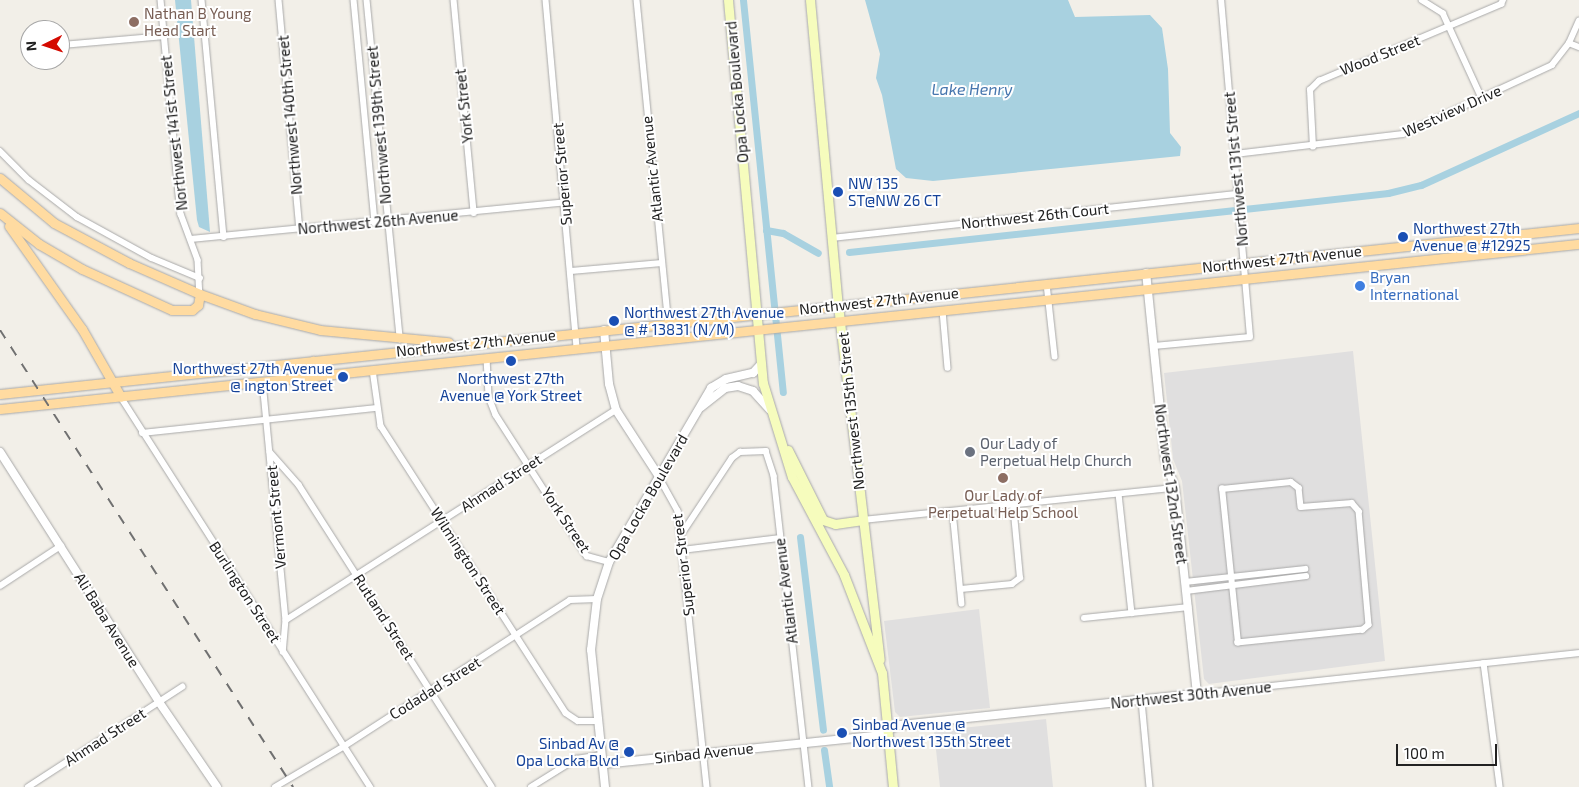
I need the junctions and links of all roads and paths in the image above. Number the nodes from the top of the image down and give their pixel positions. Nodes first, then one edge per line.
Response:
1 (161, 0) edge
2 (202, 0) edge
3 (279, 0) edge
4 (354, 0) edge
5 (367, 0) edge
6 (454, 0) edge
7 (546, 0) edge
8 (637, 0) edge
9 (728, 0) edge
10 (810, 0) edge
11 (1221, 0) edge
12 (1422, 0) edge
13 (1503, 0) edge
14 (1579, 20) edge
15 (1450, 26) junction
16 (1578, 28) edge
17 (165, 36) junction
18 (70, 43) edge
19 (1569, 43) junction
20 (1579, 47) edge
21 (376, 88) junction
22 (362, 89) junction
23 (1482, 98) junction
24 (1313, 147) junction
25 (0, 151) edge
26 (1235, 154) junction
27 (0, 178) edge
28 (1238, 194) junction
29 (565, 202) junction
30 (474, 213) junction
31 (0, 214) edge
32 (388, 222) junction
33 (375, 223) junction
34 (1579, 228) edge
35 (300, 229) junction
36 (224, 237) junction
37 (832, 238) junction
38 (191, 240) junction
39 (1579, 244) edge
40 (662, 263) junction
41 (1244, 264) junction
42 (571, 271) junction
43 (1146, 273) junction
44 (200, 278) junction
45 (1245, 279) junction
46 (1047, 284) junction
47 (1148, 289) junction
48 (200, 294) junction
49 (1049, 300) junction
50 (838, 305) junction
51 (943, 311) junction
52 (761, 313) junction
53 (841, 321) junction
54 (668, 323) junction
55 (604, 330) junction
56 (762, 330) junction
57 (576, 333) junction
58 (670, 338) junction
59 (400, 340) junction
60 (460, 345) junction
61 (605, 346) junction
62 (1154, 346) junction
63 (577, 348) junction
64 (1055, 356) dead end
65 (338, 358) junction
66 (487, 358) junction
67 (313, 360) junction
68 (761, 364) junction
69 (948, 368) dead end
70 (373, 370) junction
71 (320, 376) junction
72 (291, 379) junction
73 (111, 382) junction
74 (263, 382) junction
75 (0, 394) edge
76 (121, 397) junction
77 (377, 408) junction
78 (0, 409) edge
79 (616, 410) junction
80 (698, 410) junction
81 (770, 410) junction
82 (267, 421) junction
83 (142, 433) junction
84 (778, 436) junction
85 (0, 452) edge
86 (270, 452) junction
87 (528, 465) junction
88 (658, 475) junction
89 (1175, 488) junction
90 (1119, 494) junction
91 (1013, 504) junction
92 (953, 511) junction
93 (863, 520) junction
94 (442, 521) junction
95 (681, 535) junction
96 (780, 538) junction
97 (61, 546) junction
98 (682, 550) junction
99 (609, 562) junction
100 (1305, 569) dead end
101 (357, 574) junction
102 (1232, 576) junction
103 (1306, 576) dead end
104 (1208, 579) junction
105 (1186, 582) junction
106 (1232, 583) junction
107 (0, 586) edge
108 (1210, 587) junction
109 (960, 588) junction
110 (1186, 590) junction
111 (597, 599) junction
112 (962, 604) dead end
113 (1188, 607) junction
114 (1132, 613) junction
115 (1084, 618) dead end
116 (286, 620) junction
117 (517, 636) junction
118 (283, 652) junction
119 (1579, 653) edge
120 (1484, 663) junction
121 (882, 673) junction
122 (182, 687) dead end
123 (431, 689) junction
124 (1197, 694) junction
125 (1142, 700) junction
126 (159, 702) junction
127 (598, 720) junction
128 (886, 730) junction
129 (804, 742) junction
130 (343, 747) junction
131 (703, 752) junction
132 (602, 755) junction
133 (603, 764) junction
134 (28, 787) edge
135 (217, 787) edge
136 (275, 787) edge
137 (370, 787) edge
138 (492, 787) edge
139 (531, 787) edge
140 (605, 787) edge
141 (707, 787) edge
142 (810, 787) edge
143 (893, 787) edge
144 (1150, 787) edge
145 (1500, 787) edge

1 - 17 street, Northwest 141st Street
2 - 36 street
3 - 35 street, Northwest 140th Street
4 - 22 street, Northwest 139th Street
5 - 21 street, Northwest 139th Street
6 - 30 street, York Street
7 - 29 street, Superior Street
8 - 40 street, Atlantic Avenue
9 - 52 main road, Opa Locka Boulevard
10 - 37 main road, Northwest 135th Street
11 - 26 street, Northwest 131st Street
12 - 15 street
13 - 15 street, Wood Street
14 - 16 street, Westview Drive
15 - 23 street
15 - 24 street, Wood Street
16 - 19 street, Westview Drive
17 - 18 street
17 - 38 street, Northwest 141st Street
19 - 20 street
19 - 23 street, Westview Drive
21 - 22 street
21 - 32 street, Northwest 139th Street
22 - 33 street, Northwest 139th Street
23 - 24 street, Westview Drive
24 - 26 street, Westview Drive
25 - 44 street
26 - 28 street, Northwest 131st Street
27 - 48 main road
28 - 37 street, Northwest 26th Court
28 - 41 street, Northwest 131st Street
29 - 30 street, Northwest 26th Avenue
29 - 42 street, Superior Street
30 - 32 street, Northwest 26th Avenue
31 - 48 main road
31 - 73 main road
32 - 33 street, Northwest 26th Avenue
32 - 59 street, Northwest 139th Street
33 - 35 street, Northwest 26th Avenue
34 - 41 main road, Northwest 27th Avenue
35 - 36 street, Northwest 26th Avenue
36 - 38 street, Northwest 26th Avenue
37 - 50 main road, Northwest 135th Street
38 - 44 street, Northwest 141st Street
39 - 45 main road, Northwest 27th Avenue
40 - 42 street
40 - 54 street, Atlantic Avenue
41 - 43 main road, Northwest 27th Avenue
41 - 45 street, Northwest 131st Street
42 - 57 street, Superior Street
43 - 46 main road, Northwest 27th Avenue
43 - 47 street, Northwest 132nd Street
44 - 48 street, Northwest 141st Street
45 - 47 main road, Northwest 27th Avenue
45 - 62 street, Northwest 131st Street
46 - 49 street
46 - 50 main road, Northwest 27th Avenue
47 - 49 main road, Northwest 27th Avenue
47 - 62 street, Northwest 132nd Street
48 - 59 main road
49 - 51 main road, Northwest 27th Avenue
49 - 64 street
50 - 52 main road, Northwest 27th Avenue
50 - 53 main road, Northwest 135th Street
51 - 53 main road, Northwest 27th Avenue
51 - 69 street
52 - 54 main road, Northwest 27th Avenue
52 - 56 main road, Opa Locka Boulevard
53 - 56 main road, Northwest 27th Avenue
53 - 93 main road, Northwest 135th Street
54 - 55 main road, Northwest 27th Avenue
54 - 58 street, Atlantic Avenue
55 - 57 main road, Northwest 27th Avenue
55 - 61 street, Superior Street
56 - 58 main road, Northwest 27th Avenue
56 - 68 main road, Opa Locka Boulevard
57 - 60 main road, Northwest 27th Avenue
57 - 63 street, Superior Street
58 - 61 main road, Northwest 27th Avenue
59 - 60 main road
60 - 65 main road, Northwest 27th Avenue
61 - 63 main road, Northwest 27th Avenue
61 - 79 street, Superior Street
62 - 89 street, Northwest 132nd Street
63 - 66 main road, Northwest 27th Avenue
65 - 67 main road, Northwest 27th Avenue
65 - 71 main road
66 - 70 main road, Northwest 27th Avenue
66 - 87 street, York Street
67 - 72 main road
67 - 73 main road, Northwest 27th Avenue
68 - 80 street, Opa Locka Boulevard
68 - 81 main road, Opa Locka Boulevard
70 - 71 main road, Northwest 27th Avenue
70 - 77 street, Wilmington Street
71 - 72 main road, Northwest 27th Avenue
72 - 74 main road, Northwest 27th Avenue
73 - 75 main road, Northwest 27th Avenue
73 - 76 main road
74 - 76 main road, Northwest 27th Avenue
74 - 82 street, Vermont Street
76 - 78 main road, Northwest 27th Avenue
76 - 83 street, Burlington Street
77 - 82 street
77 - 94 street, Wilmington Street
79 - 87 street, Ahmad Street
79 - 88 street, Superior Street
80 - 81 street
80 - 88 street, Opa Locka Boulevard
81 - 84 main road, Opa Locka Boulevard
82 - 83 street
82 - 86 street, Vermont Street
83 - 118 street, Burlington Street
84 - 93 main road
84 - 121 main road, Opa Locka Boulevard
85 - 97 street, Ali Baba Avenue
86 - 101 street, Rutland Street
86 - 116 street, Vermont Street
87 - 94 street, Ahmad Street
87 - 99 street, York Street
88 - 95 street, Superior Street
88 - 99 street, Opa Locka Boulevard
89 - 90 street
89 - 105 street, Northwest 132nd Street
90 - 91 street
90 - 114 street
91 - 92 street
91 - 109 street
92 - 93 street
92 - 109 street
93 - 121 main road, Northwest 135th Street
94 - 101 street, Ahmad Street
94 - 117 street, Wilmington Street
95 - 96 street, Atlantic Avenue
95 - 98 street, Superior Street
96 - 98 street
96 - 129 street, Atlantic Avenue
97 - 107 street
97 - 126 street, Ali Baba Avenue
98 - 131 street, Superior Street
99 - 111 street, Opa Locka Boulevard
100 - 102 street
101 - 116 street, Ahmad Street
101 - 123 street, Rutland Street
102 - 104 street
102 - 106 street
102 - 106 street
103 - 106 street
104 - 105 street
104 - 108 street
105 - 110 street, Northwest 132nd Street
106 - 108 street
108 - 110 street
109 - 112 street
110 - 113 street, Northwest 132nd Street
111 - 117 street, Codadad Street
111 - 127 street, Opa Locka Boulevard
113 - 114 street
113 - 124 street, Northwest 132nd Street
114 - 115 street
116 - 118 street, Vermont Street
117 - 123 street, Codadad Street
117 - 127 street, Wilmington Street
118 - 130 street, Burlington Street
119 - 120 street, Northwest 30th Avenue
120 - 124 street, Northwest 30th Avenue
120 - 145 street
121 - 128 main road, Opa Locka Boulevard
122 - 126 street, Ahmad Street
123 - 130 street, Codadad Street
123 - 138 street, Rutland Street
124 - 125 street, Northwest 30th Avenue
125 - 128 street, Northwest 30th Avenue
125 - 144 street
126 - 134 street, Ahmad Street
126 - 135 street, Ali Baba Avenue
127 - 132 street, Opa Locka Boulevard
128 - 129 street, Northwest 30th Avenue
128 - 143 main road
129 - 131 street, Sinbad Avenue
129 - 142 street, Atlantic Avenue
130 - 136 street, Codadad Street
130 - 137 street, Burlington Street
131 - 133 street, Sinbad Avenue
131 - 141 street, Superior Street
132 - 133 street, Opa Locka Boulevard
132 - 139 street
133 - 140 street, Opa Locka Boulevard

